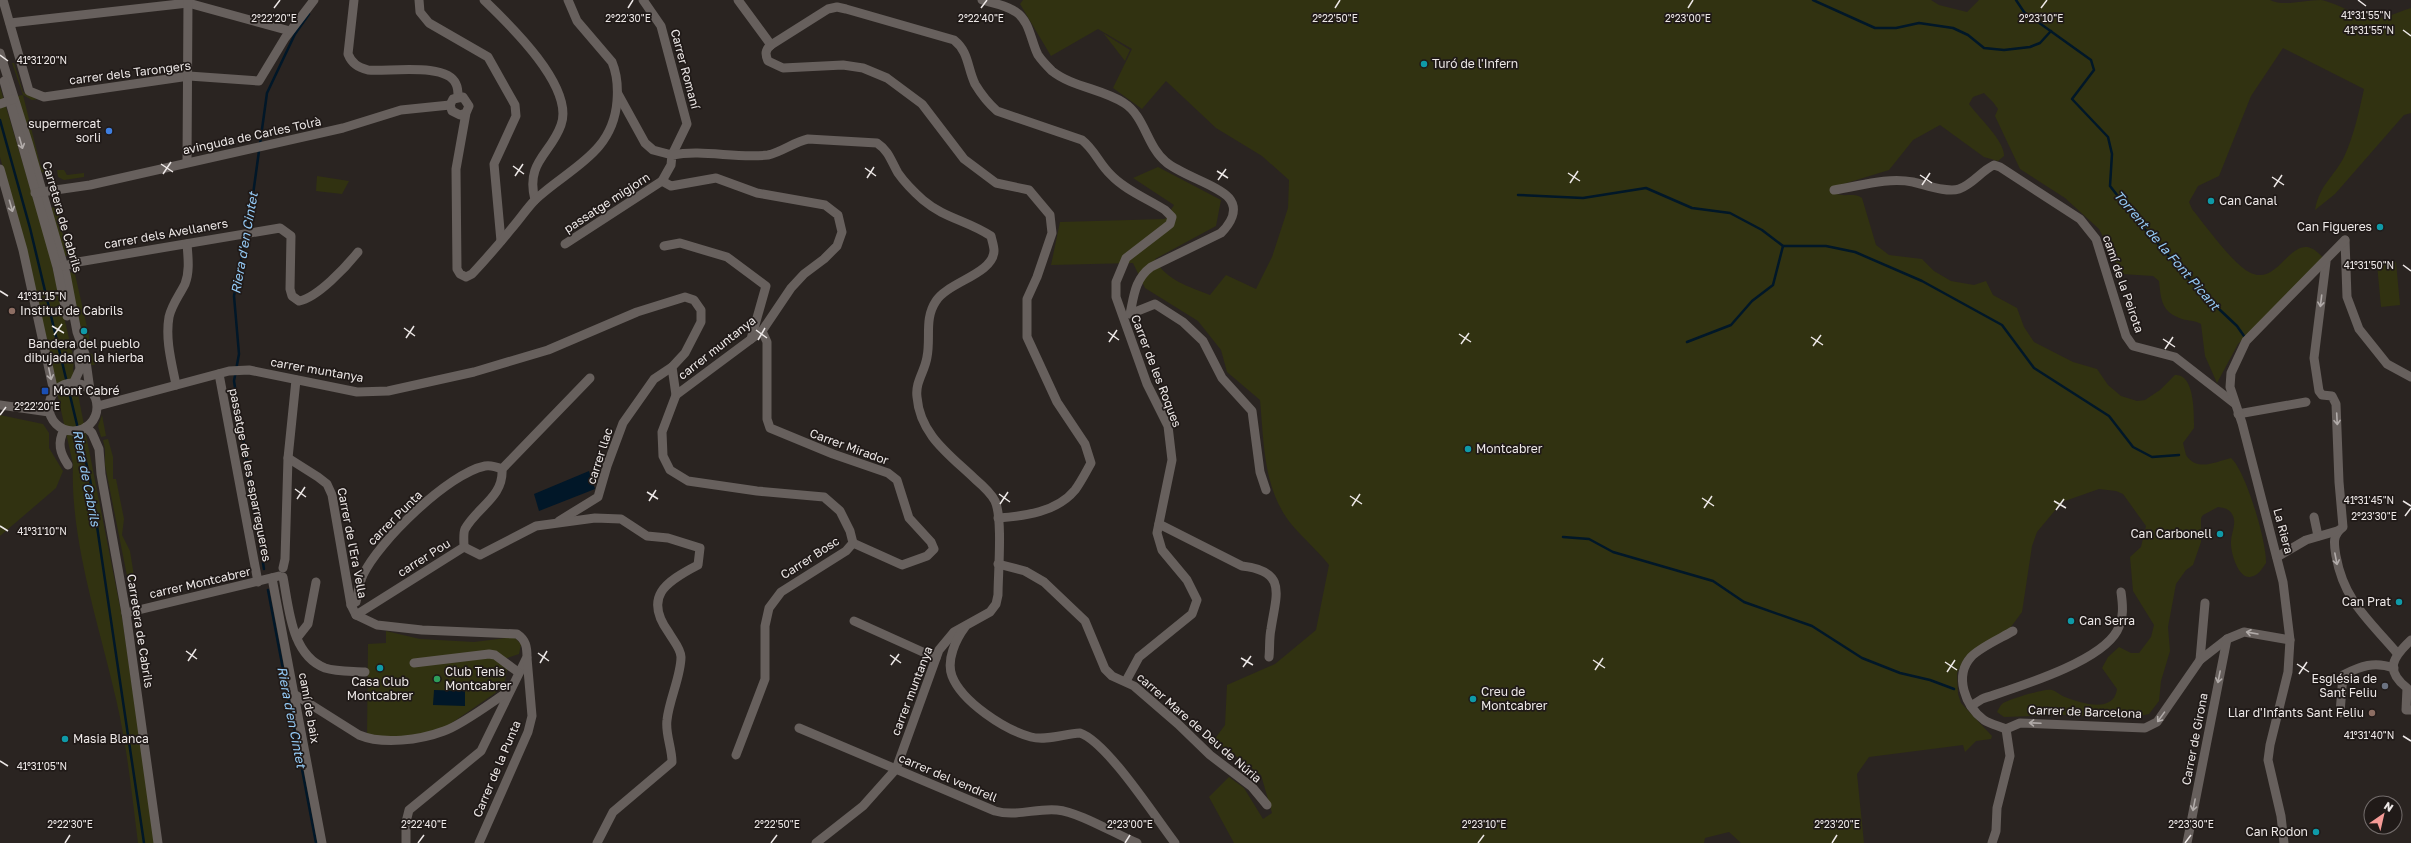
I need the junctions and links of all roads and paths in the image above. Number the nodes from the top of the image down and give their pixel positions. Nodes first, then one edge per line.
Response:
1 (3, 0) edge
2 (314, 0) edge
3 (354, 0) edge
4 (420, 0) edge
5 (484, 0) edge
6 (568, 0) edge
7 (643, 0) edge
8 (738, 0) edge
9 (982, 0) edge
10 (188, 2) edge
11 (10, 23) junction
12 (290, 31) junction
13 (772, 45) junction
14 (0, 53) edge
15 (0, 65) edge
16 (189, 76) junction
17 (618, 94) junction
18 (458, 96) junction
19 (7, 101) edge
20 (450, 105) junction
21 (466, 113) junction
22 (672, 155) junction
23 (187, 162) junction
24 (0, 169) edge
25 (662, 182) junction
26 (1834, 190) dead end
27 (39, 193) junction
28 (535, 200) junction
29 (501, 241) junction
30 (187, 244) junction
31 (565, 244) dead end
32 (664, 246) dead end
33 (358, 252) dead end
34 (2326, 262) junction
35 (64, 266) junction
36 (1130, 314) junction
37 (1127, 330) junction
38 (762, 331) junction
39 (751, 339) junction
40 (672, 367) junction
41 (219, 374) junction
42 (2411, 377) edge
43 (590, 378) dead end
44 (296, 380) junction
45 (74, 382) junction
46 (176, 385) junction
47 (90, 390) junction
48 (54, 392) junction
49 (676, 395) junction
50 (2306, 402) dead end
51 (2234, 403) junction
52 (0, 405) edge
53 (98, 406) junction
54 (49, 412) junction
55 (2238, 414) junction
56 (86, 428) junction
57 (64, 430) junction
58 (288, 458) junction
59 (68, 465) dead end
60 (502, 470) junction
61 (1266, 490) dead end
62 (2314, 517) dead end
63 (998, 518) junction
64 (556, 523) junction
65 (1159, 524) junction
66 (2337, 531) junction
67 (2318, 536) junction
68 (853, 543) junction
69 (464, 547) junction
70 (2277, 557) junction
71 (998, 564) junction
72 (279, 575) junction
73 (258, 582) junction
74 (316, 582) dead end
75 (2121, 592) dead end
76 (2205, 604) dead end
77 (351, 605) junction
78 (126, 613) junction
79 (356, 615) junction
80 (854, 621) dead end
81 (966, 626) junction
82 (2012, 631) dead end
83 (297, 638) junction
84 (2227, 639) junction
85 (2290, 640) junction
86 (2411, 640) edge
87 (527, 652) junction
88 (2397, 653) junction
89 (1269, 657) dead end
90 (936, 658) junction
91 (2200, 660) junction
92 (414, 663) dead end
93 (2394, 668) junction
94 (365, 672) dead end
95 (518, 672) junction
96 (1126, 681) junction
97 (510, 691) junction
98 (294, 694) junction
99 (1971, 706) junction
100 (482, 708) junction
101 (2411, 710) edge
102 (2340, 713) dead end
103 (498, 717) junction
104 (799, 728) dead end
105 (2006, 729) junction
106 (736, 755) dead end
107 (896, 769) junction
108 (1267, 806) dead end
109 (158, 843) edge
110 (322, 843) edge
111 (406, 843) edge
112 (479, 843) edge
113 (597, 843) edge
114 (816, 843) edge
115 (1137, 843) edge
116 (1175, 843) edge
117 (1992, 843) edge
118 (2187, 843) edge
119 (2284, 843) edge

1 - 11 street
2 - 12 street
3 - 18 street
4 - 29 street
5 - 28 street
6 - 17 street
7 - 22 street, Carrer Romaní
8 - 13 street
9 - 36 street
10 - 11 street
10 - 12 street
10 - 16 street
11 - 16 street, carrer dels Tarongers
12 - 16 street, carrer dels Tarongers
13 - 37 street, Carrer de les Roques
13 - 63 street
14 - 19 street, Carretera de Cabrils
15 - 19 street, Carretera de Cabrils
16 - 23 street
17 - 22 street
17 - 28 street
18 - 20 street
18 - 21 street
19 - 27 street, Carretera de Cabrils
20 - 21 street
20 - 23 street, avinguda de Carles Tolrà
21 - 29 street
22 - 25 street
22 - 63 street, carrer muntanya
23 - 27 street, avinguda de Carles Tolrà
24 -> 48 street
25 - 31 street, passatge migjorn
25 - 38 street, carrer muntanya
26 - 51 street, camí de la Peirota
27 - 35 street, Carretera de Cabrils
27 - 45 street, Carretera de Cabrils
28 - 29 street
30 - 33 street, carrer dels Avellaners
30 - 35 street, carrer dels Avellaners
30 - 46 street
32 - 39 street
34 - 42 street, La Riera
34 - 51 street, La Riera
34 -> 66 street
35 - 47 street, Carretera de Cabrils
36 - 37 street
36 - 61 street
37 - 65 street, Carrer de les Roques
38 - 39 street, carrer muntanya
38 - 68 street, Carrer Mirador
39 - 49 street, carrer muntanya
40 - 44 street, carrer muntanya
40 - 49 street, carrer muntanya
40 - 64 street, carrer llac
41 - 44 street, carrer muntanya
41 - 46 street, carrer muntanya
41 - 73 street, passatge de les esparregueres
43 - 60 street
44 - 58 street, camí de baix
45 - 47 street
45 - 48 street
46 - 53 street, carrer muntanya
47 - 53 street
48 - 54 street
49 - 68 street, Carrer Bosc
50 - 55 street
51 - 55 street, La Riera
52 - 54 street
53 - 56 street
54 - 57 street
55 - 70 street, La Riera
56 - 57 street
56 - 78 street, Carretera de Cabrils
57 - 59 street
58 - 72 street, camí de baix
58 - 77 street, Carrer de l'Era Vella
60 - 69 street, carrer Pou
60 - 77 street, carrer Punta
62 - 67 street
63 - 71 street, carrer muntanya
64 - 69 street
64 - 113 street
65 - 89 street
65 - 96 street, Carrer de les Roques
66 - 67 street
66 -> 88 street
67 - 70 street
68 - 106 street, Carrer Bosc
69 - 79 street, carrer Pou
70 - 85 street, La Riera
71 - 81 street, carrer muntanya
71 - 96 street, carrer Mare de Deu de Núria
72 - 73 street, carrer Montcabrer
72 - 83 street
72 - 98 street, camí de baix
73 - 78 street, carrer Montcabrer
74 - 83 street
75 - 99 street
76 - 91 street
77 - 79 street, Carrer de l'Era Vella
78 - 109 street, Carretera de Cabrils
79 - 87 street, Carrer de l'Era Vella
80 - 90 street
81 - 90 street, carrer muntanya
81 - 116 street
82 - 99 street
83 - 94 street
85 -> 84 street, Carrer de Barcelona
84 - 91 street, Carrer de Barcelona
84 -> 118 street, Carrer de Girona
85 - 119 street, La Riera
86 - 88 street
87 - 95 street
87 - 112 street, Carrer de la Punta
88 - 93 street
90 - 107 street, carrer muntanya
91 -> 105 street, Carrer de Barcelona
92 - 95 street
93 - 101 street
93 - 102 street
95 - 97 street
96 - 108 street, carrer Mare de Deu de Núria
97 - 100 street
97 - 103 street
98 - 100 street
98 - 110 street, camí de baix
99 - 105 street
100 - 103 street
103 - 111 street
104 - 107 street, carrer del vendrell
105 - 117 street
107 - 114 street, carrer muntanya
107 - 115 street, carrer del vendrell

